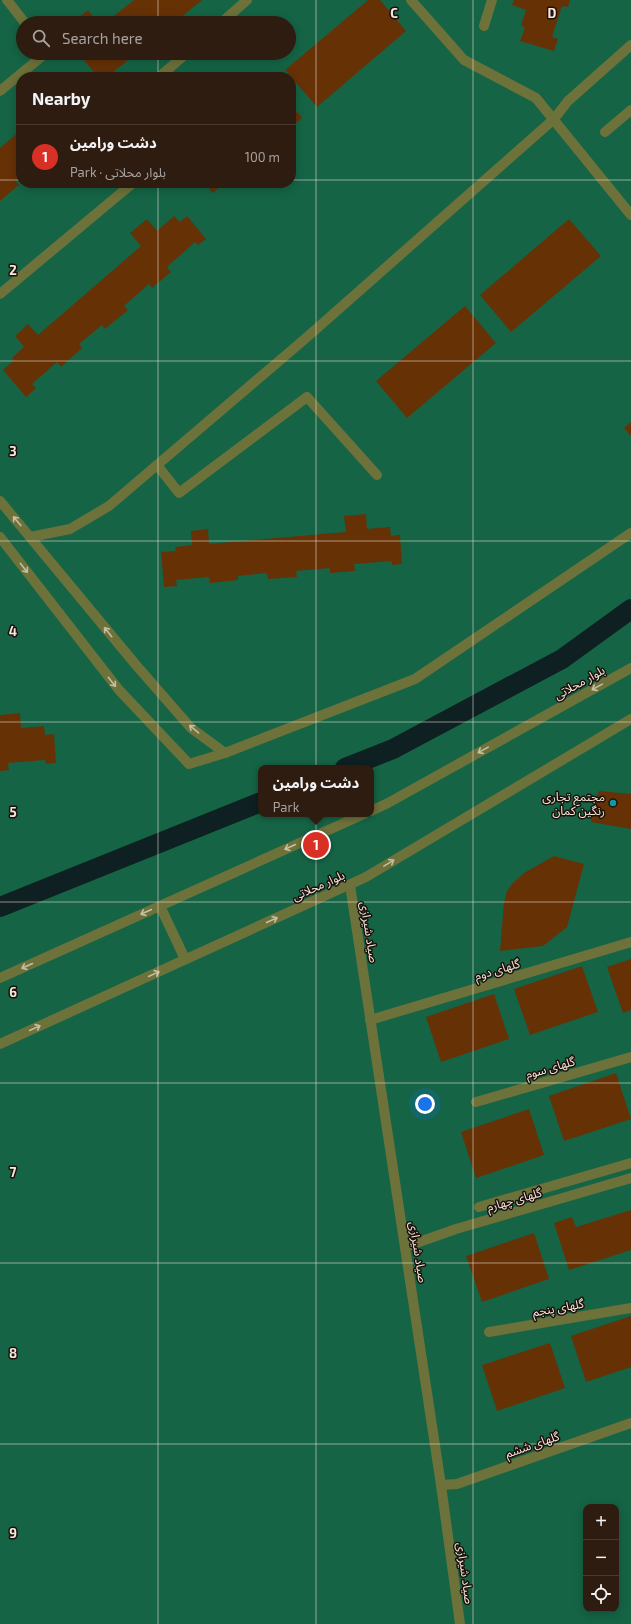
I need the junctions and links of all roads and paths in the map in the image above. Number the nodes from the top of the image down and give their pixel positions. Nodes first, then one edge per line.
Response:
1 (7, 0) edge
2 (247, 0) edge
3 (411, 0) edge
4 (492, 0) edge
5 (20, 16) edge
6 (229, 16) edge
7 (484, 26) dead end
8 (631, 45) edge
9 (38, 60) edge
10 (179, 60) edge
11 (23, 72) edge
12 (165, 72) edge
13 (16, 78) edge
14 (0, 91) edge
15 (631, 110) edge
16 (554, 120) junction
17 (605, 132) dead end
18 (128, 188) edge
19 (631, 215) edge
20 (0, 294) edge
21 (157, 465) junction
22 (377, 475) dead end
23 (0, 501) edge
24 (631, 533) edge
25 (0, 537) edge
26 (30, 537) junction
27 (631, 668) edge
28 (631, 719) edge
29 (225, 753) junction
30 (374, 810) edge
31 (357, 817) edge
32 (350, 885) junction
33 (160, 906) junction
34 (631, 942) edge
35 (185, 959) junction
36 (0, 978) edge
37 (370, 1020) junction
38 (0, 1044) edge
39 (631, 1057) edge
40 (476, 1102) dead end
41 (631, 1163) edge
42 (631, 1178) edge
43 (479, 1207) dead end
44 (404, 1247) junction
45 (631, 1308) edge
46 (489, 1332) dead end
47 (631, 1422) edge
48 (441, 1485) junction
49 (460, 1624) edge

1 - 5 street
2 - 6 street
3 - 16 street
4 - 7 street
8 - 16 street
9 - 11 street
10 - 12 street
13 - 14 street
15 - 17 street
16 - 19 street
16 - 21 street
18 - 20 street
21 - 22 street
21 - 26 street
26 -> 23 street
24 - 29 street
25 -> 29 street
29 -> 26 street
27 -> 30 street, بلوار محلاتی
32 -> 28 street, بلوار محلاتی
31 -> 33 street
35 -> 32 street, بلوار محلاتی
32 - 37 street, صیاد شیرازی
33 - 35 street
33 -> 36 street
34 - 37 street, گلهای دوم
38 -> 35 street, بلوار محلاتی
37 - 44 street, صیاد شیرازی
39 - 40 street, گلهای سوم
41 - 43 street
42 - 44 street, گلهای چهارم
44 - 48 street, صیاد شیرازی
45 - 46 street, گلهای پنجم
47 - 48 street, گلهای ششم
48 - 49 street, صیاد شیرازی

